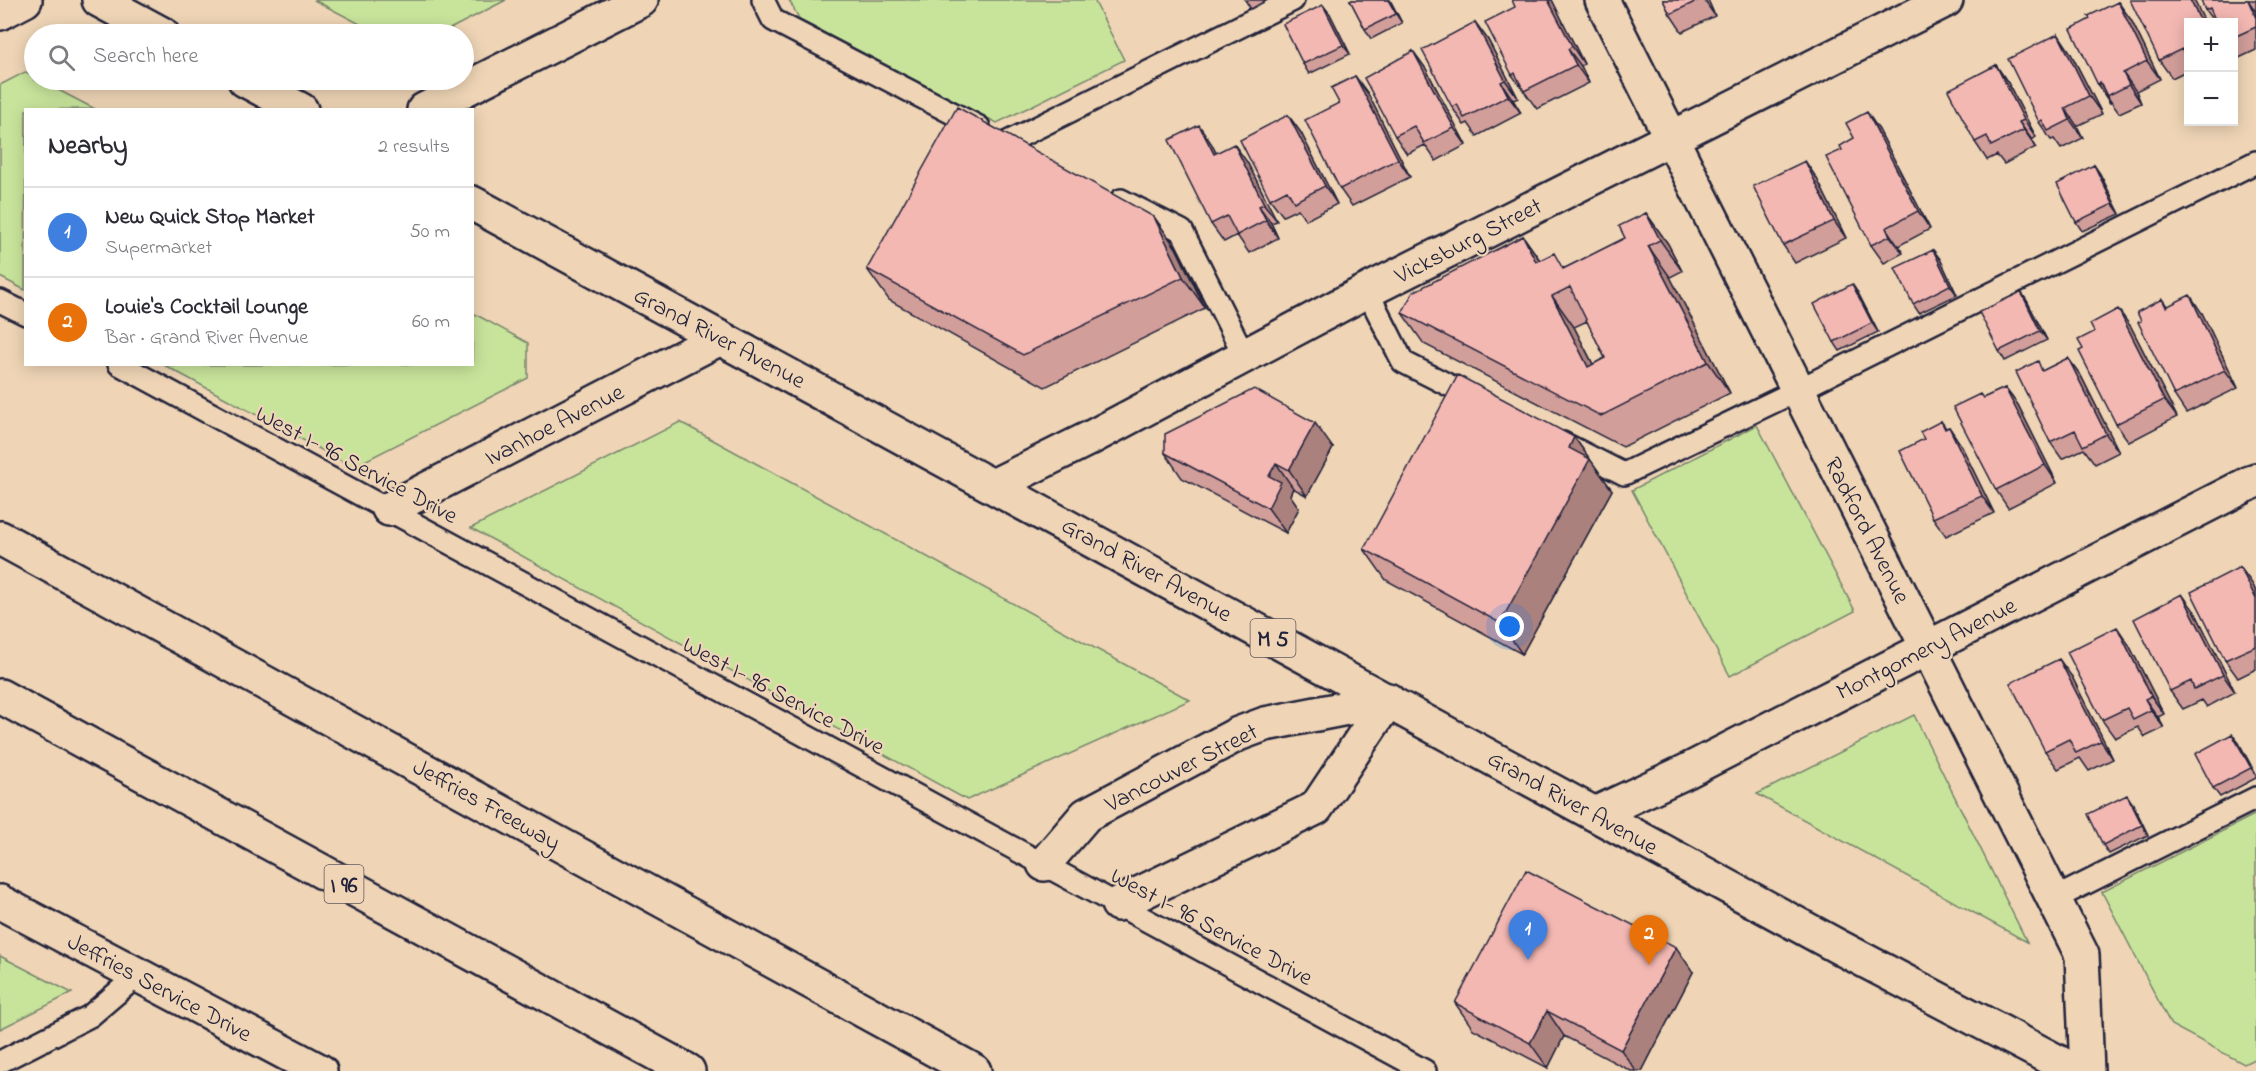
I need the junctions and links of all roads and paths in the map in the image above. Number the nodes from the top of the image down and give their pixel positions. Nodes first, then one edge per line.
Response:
1 (25, 0) edge
2 (99, 0) edge
3 (762, 0) edge
4 (1293, 0) edge
5 (1602, 0) edge
6 (1946, 0) edge
7 (628, 3) edge
8 (0, 13) edge
9 (143, 24) edge
10 (474, 84) edge
11 (264, 90) edge
12 (462, 90) edge
13 (297, 108) edge
14 (428, 108) edge
15 (1672, 138) junction
16 (1008, 142) junction
17 (1028, 153) edge
18 (2256, 162) edge
19 (1100, 189) edge
20 (474, 204) edge
21 (1367, 291) junction
22 (0, 301) edge
23 (24, 314) edge
24 (720, 338) junction
25 (1244, 355) junction
26 (122, 366) edge
27 (1798, 390) junction
28 (1498, 410) edge
29 (1550, 436) edge
30 (2256, 480) edge
31 (993, 486) junction
32 (388, 509) junction
33 (0, 538) edge
34 (1927, 647) junction
35 (0, 696) edge
36 (1388, 700) junction
37 (2256, 798) edge
38 (1595, 814) junction
39 (1044, 864) junction
40 (2054, 899) junction
41 (0, 902) edge
42 (1118, 904) junction
43 (138, 975) junction
44 (0, 1062) edge
45 (320, 1071) edge
46 (688, 1071) edge
47 (974, 1071) edge
48 (1425, 1071) edge
49 (2075, 1071) edge
50 (2087, 1071) edge

1 - 8 main road
2 - 9 main road
3 - 16 lane
4 - 16 lane
5 - 15 main road, Radford Avenue
6 - 15 main road, Vicksburg Street
7 - 10 main road
11 - 13 main road
12 - 14 main road
15 - 21 main road, Vicksburg Street
15 - 27 main road, Radford Avenue
16 - 17 lane
18 - 27 lane
19 - 25 lane
20 - 24 main road, Grand River Avenue / M 5
21 - 25 main road, Vicksburg Street
21 - 28 lane
22 - 23 lane
24 - 31 main road, Grand River Avenue / M 5
24 - 32 main road, Ivanhoe Avenue
25 - 31 main road, Vicksburg Street
26 - 32 lane, West I- 96 Service Drive
27 - 29 lane
27 - 34 main road, Radford Avenue
30 - 34 main road, Montgomery Avenue
31 - 36 main road, Grand River Avenue / M 5
32 - 39 lane, West I- 96 Service Drive
33 - 47 main road, Jeffries Freeway
34 - 38 main road, Montgomery Avenue
34 - 40 main road, Radford Avenue
35 - 46 main road, I 96
36 - 38 main road, Grand River Avenue / M 5
36 - 39 main road, Vancouver Street
36 - 42 main road
37 - 40 lane
38 - 49 main road, Grand River Avenue / M 5
39 - 42 lane, West I- 96 Service Drive
40 - 50 main road, Radford Avenue
41 - 43 main road, Jeffries Service Drive
42 - 48 lane, West I- 96 Service Drive
43 - 44 lane
43 - 45 main road, Jeffries Service Drive

